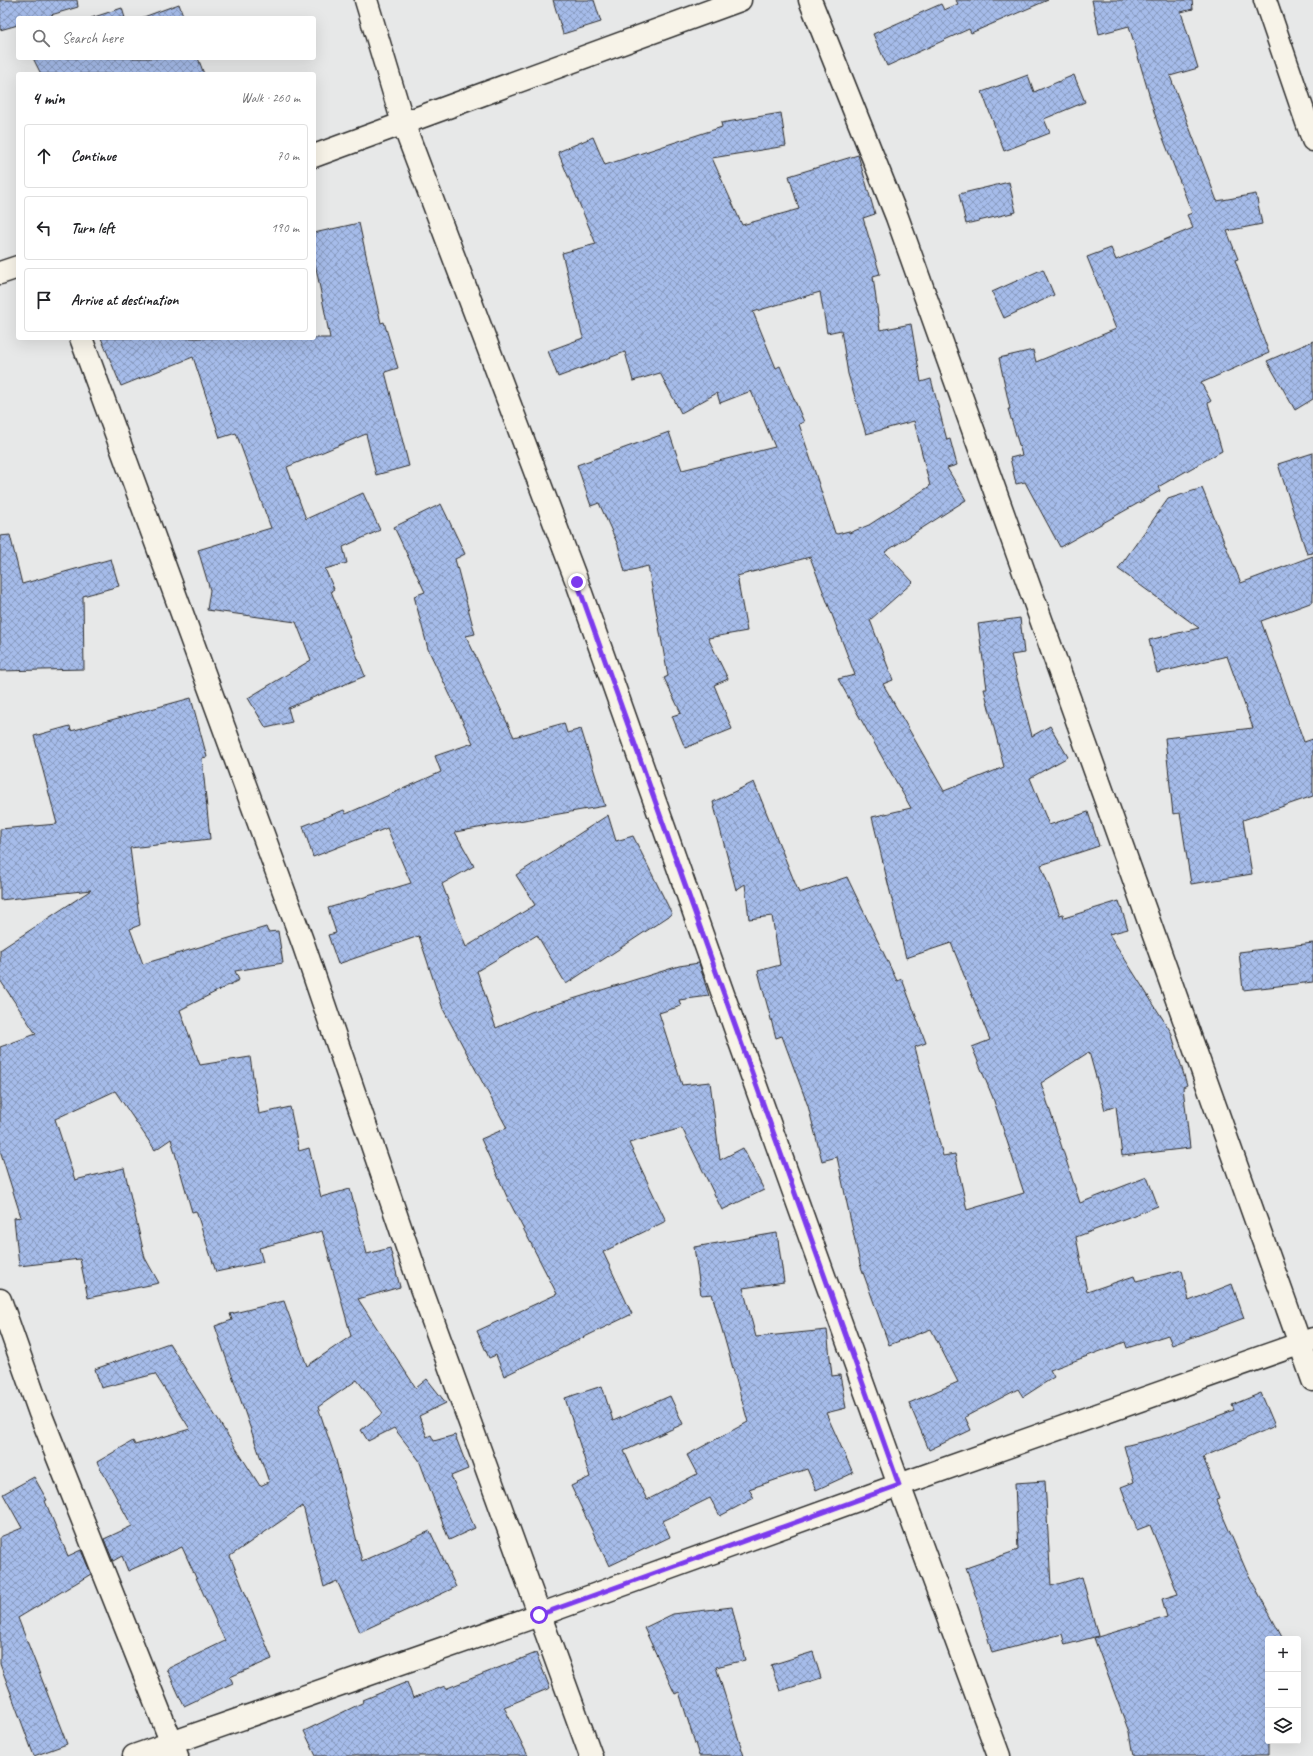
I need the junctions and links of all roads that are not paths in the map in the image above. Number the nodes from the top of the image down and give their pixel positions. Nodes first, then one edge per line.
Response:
1 (366, 0) edge
2 (740, 0) edge
3 (810, 0) edge
4 (1265, 0) edge
5 (403, 123) junction
6 (1313, 140) edge
7 (316, 155) edge
8 (16, 268) edge
9 (0, 273) edge
10 (82, 340) edge
11 (0, 1300) edge
12 (1306, 1341) edge
13 (1313, 1380) edge
14 (899, 1485) junction
15 (539, 1615) junction
16 (174, 1749) edge
17 (134, 1756) edge
18 (591, 1756) edge
19 (999, 1756) edge

1 - 5 street
2 - 5 street
3 - 12 street
4 - 6 street
5 - 7 street
5 - 14 street
8 - 9 street
10 - 15 street
11 - 16 street
12 - 13 street
12 - 14 street
14 - 15 street
14 - 19 street
15 - 16 street
15 - 18 street
16 - 17 street

